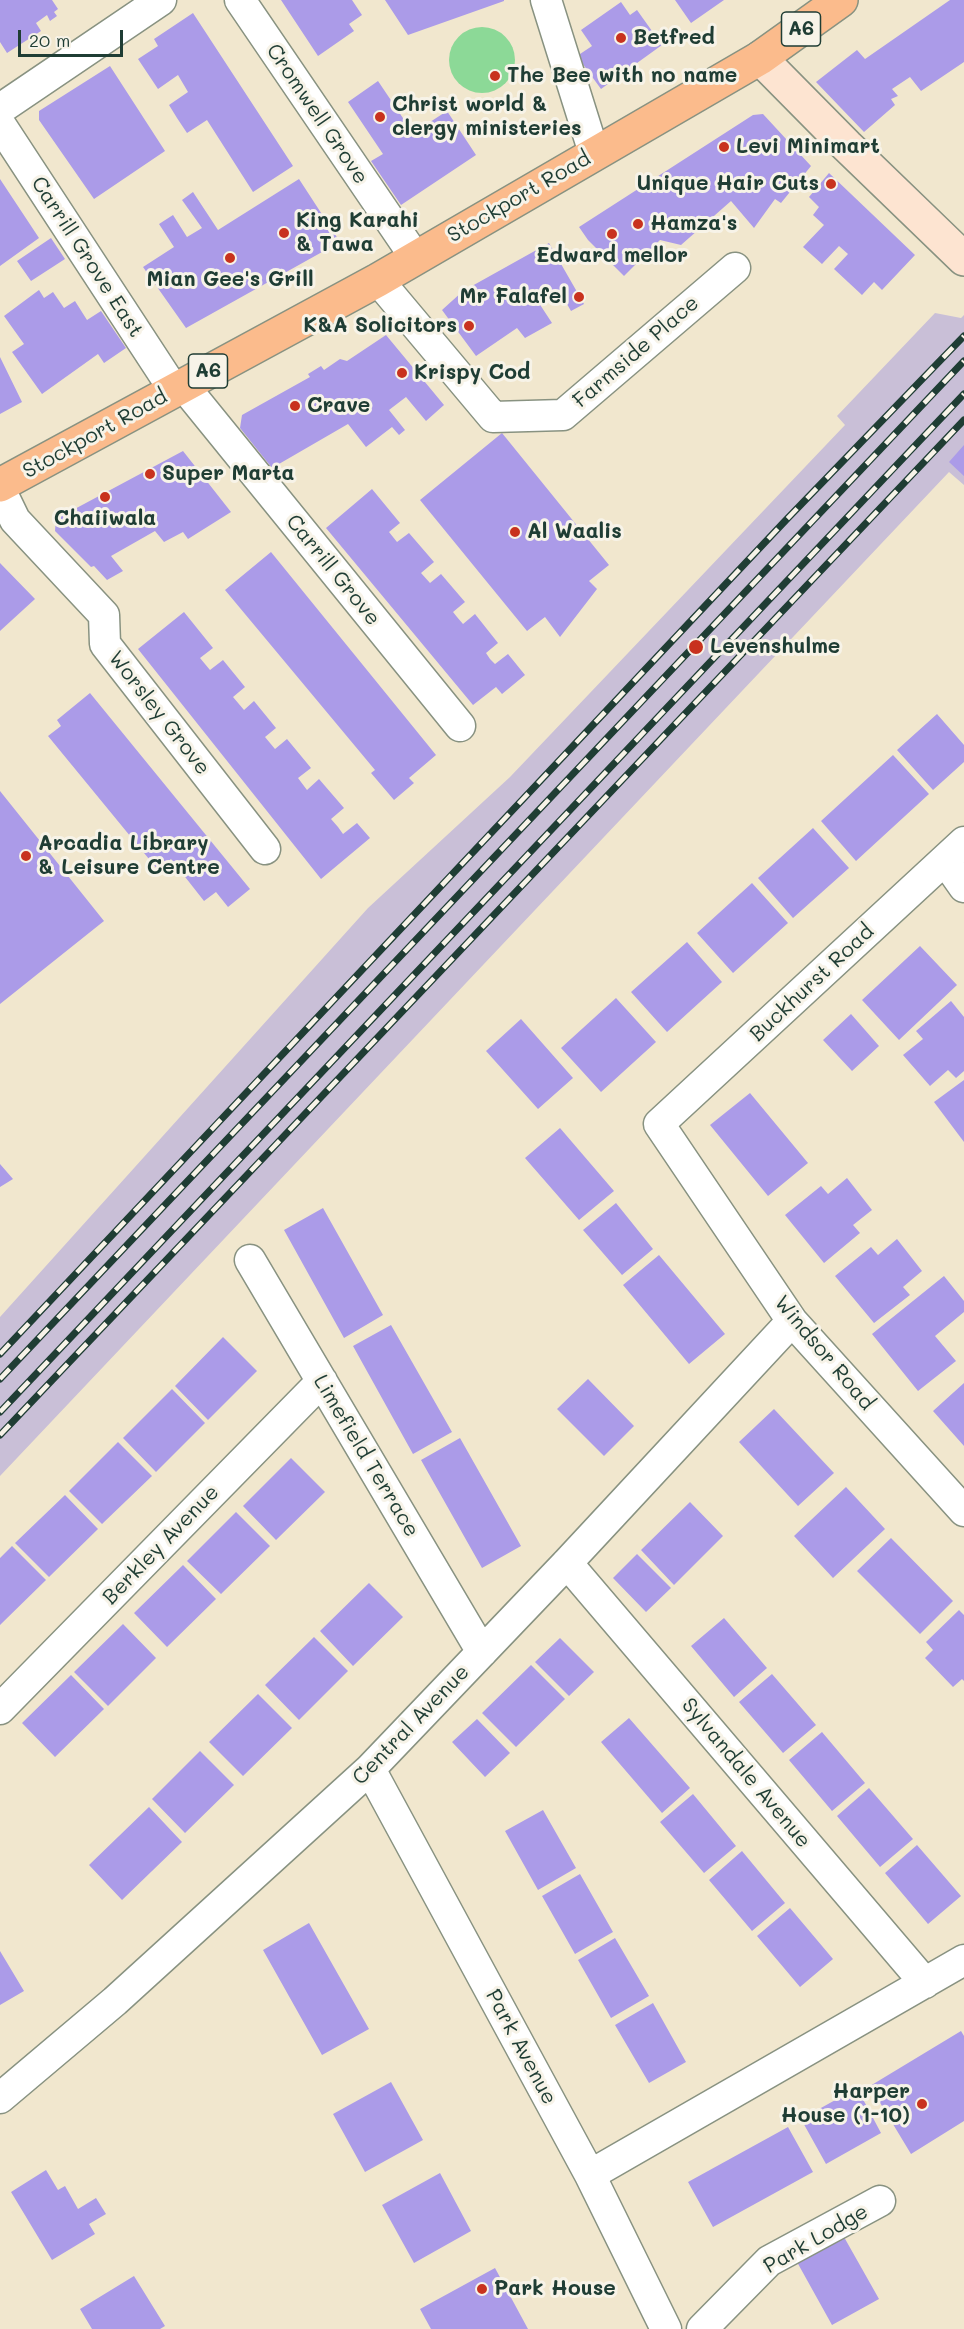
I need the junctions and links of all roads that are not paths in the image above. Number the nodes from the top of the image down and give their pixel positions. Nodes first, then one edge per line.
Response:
1 (161, 0) edge
2 (240, 0) edge
3 (546, 0) edge
4 (841, 0) edge
5 (760, 58) junction
6 (0, 110) edge
7 (0, 124) edge
8 (594, 153) junction
9 (415, 257) junction
10 (964, 259) edge
11 (735, 268) dead end
12 (378, 280) junction
13 (178, 387) junction
14 (0, 487) edge
15 (460, 726) dead end
16 (265, 849) dead end
17 (955, 851) edge
18 (964, 887) edge
19 (659, 1124) joint
20 (250, 1260) dead end
21 (792, 1321) junction
22 (322, 1381) junction
23 (964, 1511) edge
24 (567, 1563) junction
25 (482, 1652) junction
26 (0, 1709) edge
27 (370, 1768) junction
28 (964, 1960) edge
29 (925, 1983) junction
30 (0, 2098) edge
31 (590, 2175) junction
32 (880, 2201) dead end
33 (666, 2329) edge
34 (702, 2329) edge

1 - 6 street
2 - 9 street, Cromwell Grove
3 - 8 street
4 - 5 highway, Stockport Road / A6
5 - 8 highway, Stockport Road / A6
5 - 10 main road
7 - 13 street, Carrill Grove East
8 - 9 highway, Stockport Road / A6
9 - 12 highway, Stockport Road / A6
11 - 12 street, Farmside Place
12 - 13 highway, Stockport Road / A6
13 - 14 highway, Stockport Road / A6
13 - 15 street, Carrill Grove
14 - 16 street, Worsley Grove
17 - 18 street
17 - 19 street, Buckhurst Road
19 - 21 street, Windsor Road
20 - 22 street, Limefield Terrace
21 - 23 street, Windsor Road
21 - 24 street, Central Avenue
22 - 25 street, Limefield Terrace
22 - 26 street, Berkley Avenue
24 - 25 street, Central Avenue
24 - 29 street, Sylvandale Avenue
25 - 27 street, Central Avenue
27 - 30 street, Central Avenue
27 - 31 street, Park Avenue
28 - 29 street
29 - 31 street
31 - 33 street, Park Avenue
32 - 34 street, Park Lodge

